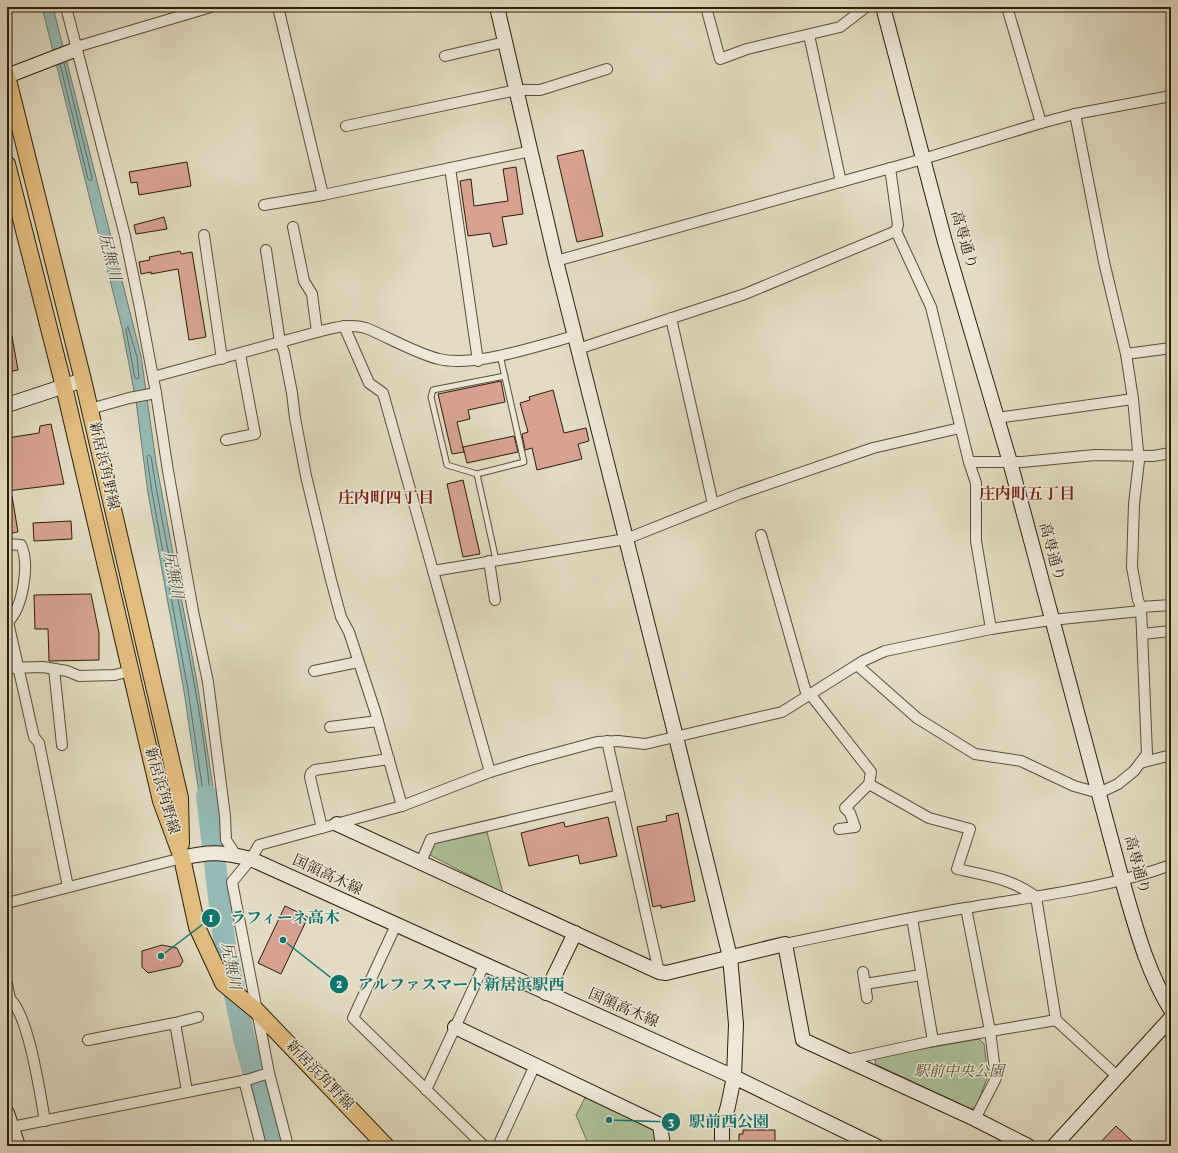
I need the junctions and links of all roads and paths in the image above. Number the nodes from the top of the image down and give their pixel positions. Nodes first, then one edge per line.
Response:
1 (66, 7) edge
2 (211, 7) edge
3 (278, 7) edge
4 (497, 7) edge
5 (706, 7) edge
6 (866, 7) edge
7 (883, 7) edge
8 (1007, 7) edge
9 (809, 35) junction
10 (505, 42) junction
11 (74, 49) junction
12 (445, 56) dead end
13 (607, 69) dead end
14 (7, 76) edge
15 (517, 90) junction
16 (1171, 96) edge
17 (1075, 114) junction
18 (1041, 123) junction
19 (346, 126) dead end
20 (531, 151) junction
21 (923, 159) junction
22 (7, 164) edge
23 (450, 168) junction
24 (890, 168) junction
25 (841, 182) junction
26 (323, 195) junction
27 (264, 205) dead end
28 (293, 227) dead end
29 (896, 231) junction
30 (204, 235) dead end
31 (266, 250) dead end
32 (556, 261) junction
33 (671, 318) junction
34 (344, 326) junction
35 (316, 332) junction
36 (280, 342) junction
37 (577, 342) junction
38 (1171, 348) edge
39 (240, 354) junction
40 (1126, 354) junction
41 (500, 355) junction
42 (222, 359) junction
43 (478, 361) junction
44 (505, 376) junction
45 (153, 377) junction
46 (83, 380) junction
47 (64, 386) junction
48 (153, 394) junction
49 (1133, 400) junction
50 (7, 405) edge
51 (90, 409) junction
52 (997, 418) junction
53 (960, 428) junction
54 (226, 440) dead end
55 (1171, 454) edge
56 (1137, 456) junction
57 (969, 462) junction
58 (1010, 462) junction
59 (477, 474) junction
60 (713, 504) junction
61 (761, 535) dead end
62 (626, 539) junction
63 (7, 544) edge
64 (492, 560) junction
65 (433, 570) junction
66 (495, 600) dead end
67 (1171, 605) edge
68 (1141, 609) junction
69 (1051, 620) junction
70 (991, 629) junction
71 (1171, 631) edge
72 (1142, 634) junction
73 (358, 662) junction
74 (857, 665) junction
75 (7, 668) edge
76 (19, 668) junction
77 (54, 669) junction
78 (130, 671) junction
79 (314, 671) dead end
80 (809, 695) junction
81 (378, 721) junction
82 (330, 727) dead end
83 (676, 737) junction
84 (607, 741) junction
85 (62, 744) dead end
86 (1171, 755) edge
87 (389, 758) junction
88 (1140, 763) junction
89 (490, 772) junction
90 (869, 784) junction
91 (1099, 793) junction
92 (619, 795) junction
93 (402, 806) junction
94 (337, 824) junction
95 (322, 828) junction
96 (839, 829) dead end
97 (236, 855) junction
98 (182, 858) junction
99 (251, 860) junction
100 (420, 864) junction
101 (1171, 865) edge
102 (1122, 880) junction
103 (68, 887) junction
104 (1036, 897) junction
105 (7, 903) edge
106 (966, 908) junction
107 (912, 918) junction
108 (396, 925) junction
109 (575, 933) junction
110 (784, 944) junction
111 (730, 957) junction
112 (484, 965) junction
113 (659, 972) junction
114 (862, 972) dead end
115 (921, 975) junction
116 (7, 984) edge
117 (864, 984) junction
118 (546, 993) junction
119 (867, 998) dead end
120 (8, 999) edge
121 (255, 1009) junction
122 (1171, 1010) edge
123 (198, 1016) dead end
124 (1171, 1018) edge
125 (1056, 1020) junction
126 (175, 1023) junction
127 (455, 1027) junction
128 (990, 1031) junction
129 (88, 1040) dead end
130 (932, 1041) junction
131 (846, 1060) junction
132 (535, 1065) junction
133 (266, 1074) junction
134 (734, 1077) junction
135 (1118, 1077) junction
136 (245, 1080) junction
137 (426, 1090) junction
138 (187, 1091) junction
139 (975, 1119) junction
140 (45, 1120) junction
141 (9, 1121) edge
142 (18, 1146) edge
143 (261, 1146) edge
144 (288, 1146) edge
145 (386, 1146) edge
146 (484, 1146) edge
147 (498, 1146) edge
148 (663, 1146) edge
149 (722, 1146) edge
150 (876, 1146) edge
151 (1028, 1146) edge
152 (1054, 1146) edge

1 - 11 street
2 - 11 street
3 - 26 street
4 - 10 street
5 - 9 street
6 - 9 street
7 - 21 street, 高専通り
8 - 18 street
9 - 25 street
10 - 12 street
10 - 15 street
11 - 14 street
11 - 45 street
13 - 15 street
14 - 46 main road, 新居浜角野線
15 - 19 street
15 - 20 street
16 - 17 street
17 - 18 street
17 - 40 street
18 - 21 street
20 - 23 street
20 - 32 street
21 - 24 street
21 - 52 street, 高専通り
22 - 47 main road, 新居浜角野線
23 - 26 street
23 - 43 street
24 - 25 street
24 - 29 street
25 - 32 street
26 - 27 street
28 - 35 street
29 - 33 street
29 - 53 street
30 - 42 street
31 - 36 street
32 - 37 street
33 - 37 street
33 - 60 street
34 - 35 street
34 - 43 street
34 - 65 street
35 - 36 street
36 - 39 street
36 - 73 street
37 - 41 street
37 - 62 street
38 - 40 street
39 - 42 street
39 - 54 street
40 - 49 street
41 - 43 street
41 - 44 lane
42 - 45 street
44 - 59 lane
44 - 59 lane
45 - 48 street
46 - 47 street
46 - 51 main road, 新居浜角野線
47 - 50 street
47 - 78 main road, 新居浜角野線
48 - 51 street
48 - 97 street
49 - 52 street
49 - 56 street
51 - 98 main road, 新居浜角野線
52 - 58 street, 高専通り
53 - 57 street
53 - 60 street
55 - 56 street
56 - 58 street
56 - 68 street
57 - 58 street
57 - 70 street
58 - 69 street, 高専通り
59 - 64 lane
60 - 62 street
61 - 80 street
62 - 64 street
62 - 83 street
63 - 76 street
64 - 65 street
64 - 66 street
65 - 89 street
67 - 68 street
68 - 69 street
68 - 72 street
69 - 70 street
69 - 91 street, 高専通り
70 - 74 street
71 - 72 street
72 - 88 street
73 - 79 street
73 - 81 street
74 - 80 street
74 - 91 street
75 - 76 street
76 - 77 street
76 - 103 street
77 - 78 street
77 - 85 street
78 - 98 main road, 新居浜角野線
80 - 83 street
80 - 90 street
81 - 82 street
81 - 87 street
83 - 84 street
83 - 111 street
84 - 89 street
84 - 92 street
86 - 88 street
87 - 93 street
87 - 95 street
88 - 91 street
89 - 93 street
90 - 96 street
90 - 104 street
91 - 102 street, 高専通り
92 - 100 street
92 - 113 street
93 - 94 street
94 - 95 street
94 - 100 street
95 - 99 street
97 - 98 street, 国領高木線
97 - 99 street, 国領高木線
98 - 103 street
98 - 121 main road, 新居浜角野線
99 - 108 street, 国領高木線
99 - 121 street
100 - 109 street
101 - 102 street
102 - 104 street
102 - 122 street, 高専通り
103 - 105 street
104 - 106 street
104 - 125 street
106 - 107 street
106 - 128 street
107 - 110 street
107 - 115 street
108 - 112 street, 国領高木線
108 - 137 street
109 - 113 street
109 - 118 street
110 - 111 street
110 - 131 street
111 - 113 street
111 - 134 street
112 - 118 street, 国領高木線
112 - 127 street
114 - 117 street
115 - 117 street
115 - 130 street
116 - 120 street
117 - 119 street
118 - 134 street, 国領高木線
120 - 140 street
121 - 133 street
121 - 145 main road, 新居浜角野線
123 - 126 street
124 - 135 street
125 - 128 street
125 - 135 street
126 - 129 street
126 - 138 street
127 - 132 street
127 - 137 street
128 - 130 street
128 - 139 street
130 - 131 street
131 - 139 street
132 - 147 street
132 - 148 street
133 - 136 street
133 - 144 street
134 - 149 street
134 - 150 street, 国領高木線
135 - 152 street
136 - 138 street
136 - 143 street
137 - 146 street
138 - 140 street
139 - 151 street
140 - 141 street
141 - 142 street

